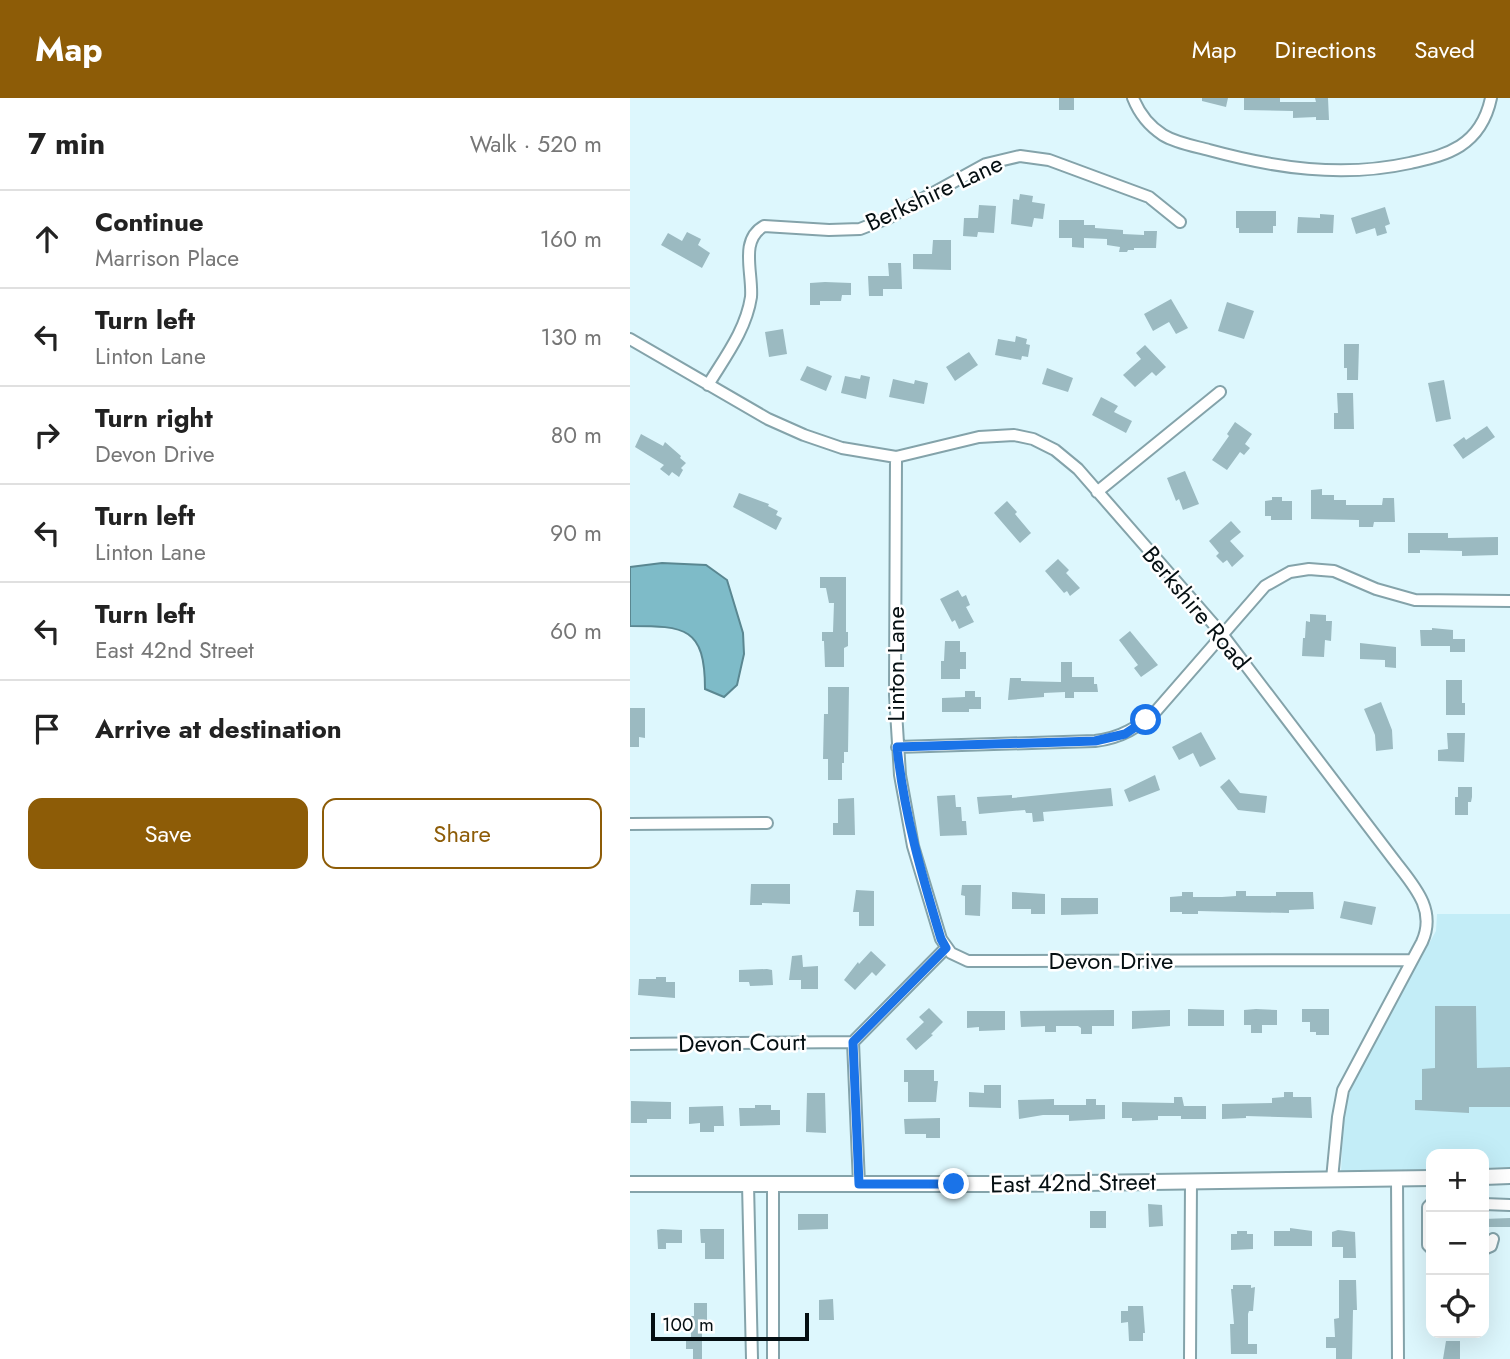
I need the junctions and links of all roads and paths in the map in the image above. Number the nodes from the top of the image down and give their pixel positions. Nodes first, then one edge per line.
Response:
1 (1133, 98) edge
2 (1491, 98) edge
3 (1180, 222) dead end
4 (630, 339) edge
5 (708, 385) junction
6 (1220, 392) dead end
7 (896, 457) junction
8 (1097, 492) junction
9 (1510, 601) edge
10 (1222, 634) junction
11 (897, 747) junction
12 (767, 823) dead end
13 (630, 824) edge
14 (946, 948) junction
15 (1412, 960) junction
16 (853, 1042) junction
17 (630, 1044) edge
18 (1510, 1176) edge
19 (1489, 1177) edge
20 (1397, 1178) junction
21 (1426, 1178) edge
22 (1332, 1179) junction
23 (1191, 1181) junction
24 (630, 1184) edge
25 (748, 1184) junction
26 (773, 1184) junction
27 (859, 1184) junction
28 (1489, 1204) edge
29 (1510, 1205) edge
30 (1493, 1239) dead end
31 (1489, 1247) edge
32 (752, 1359) edge
33 (773, 1359) edge
34 (1190, 1359) edge
35 (1398, 1359) edge

1 - 2 street
3 - 5 street, Berkshire Lane
4 - 5 street, Berkshire Road
5 - 7 street, Berkshire Road
6 - 8 street
7 - 8 street, Berkshire Road
7 - 11 street, Linton Lane
8 - 10 street, Berkshire Road
9 - 10 street
10 - 11 street
10 - 15 street, Berkshire Road
11 - 14 street, Linton Lane
12 - 13 street
14 - 15 street, Devon Drive
14 - 16 street
15 - 22 street, Berkshire Road
16 - 17 street, Devon Court
16 - 27 street
18 - 19 street
20 - 21 street, East 42nd Street
20 - 22 street, East 42nd Street
20 - 35 street
22 - 23 street, East 42nd Street
23 - 27 street, East 42nd Street
23 - 34 street
24 - 25 street, East 42nd Street
25 - 26 street, East 42nd Street
25 - 32 street
26 - 27 street, East 42nd Street
26 - 33 street
28 - 29 street
30 - 31 street

